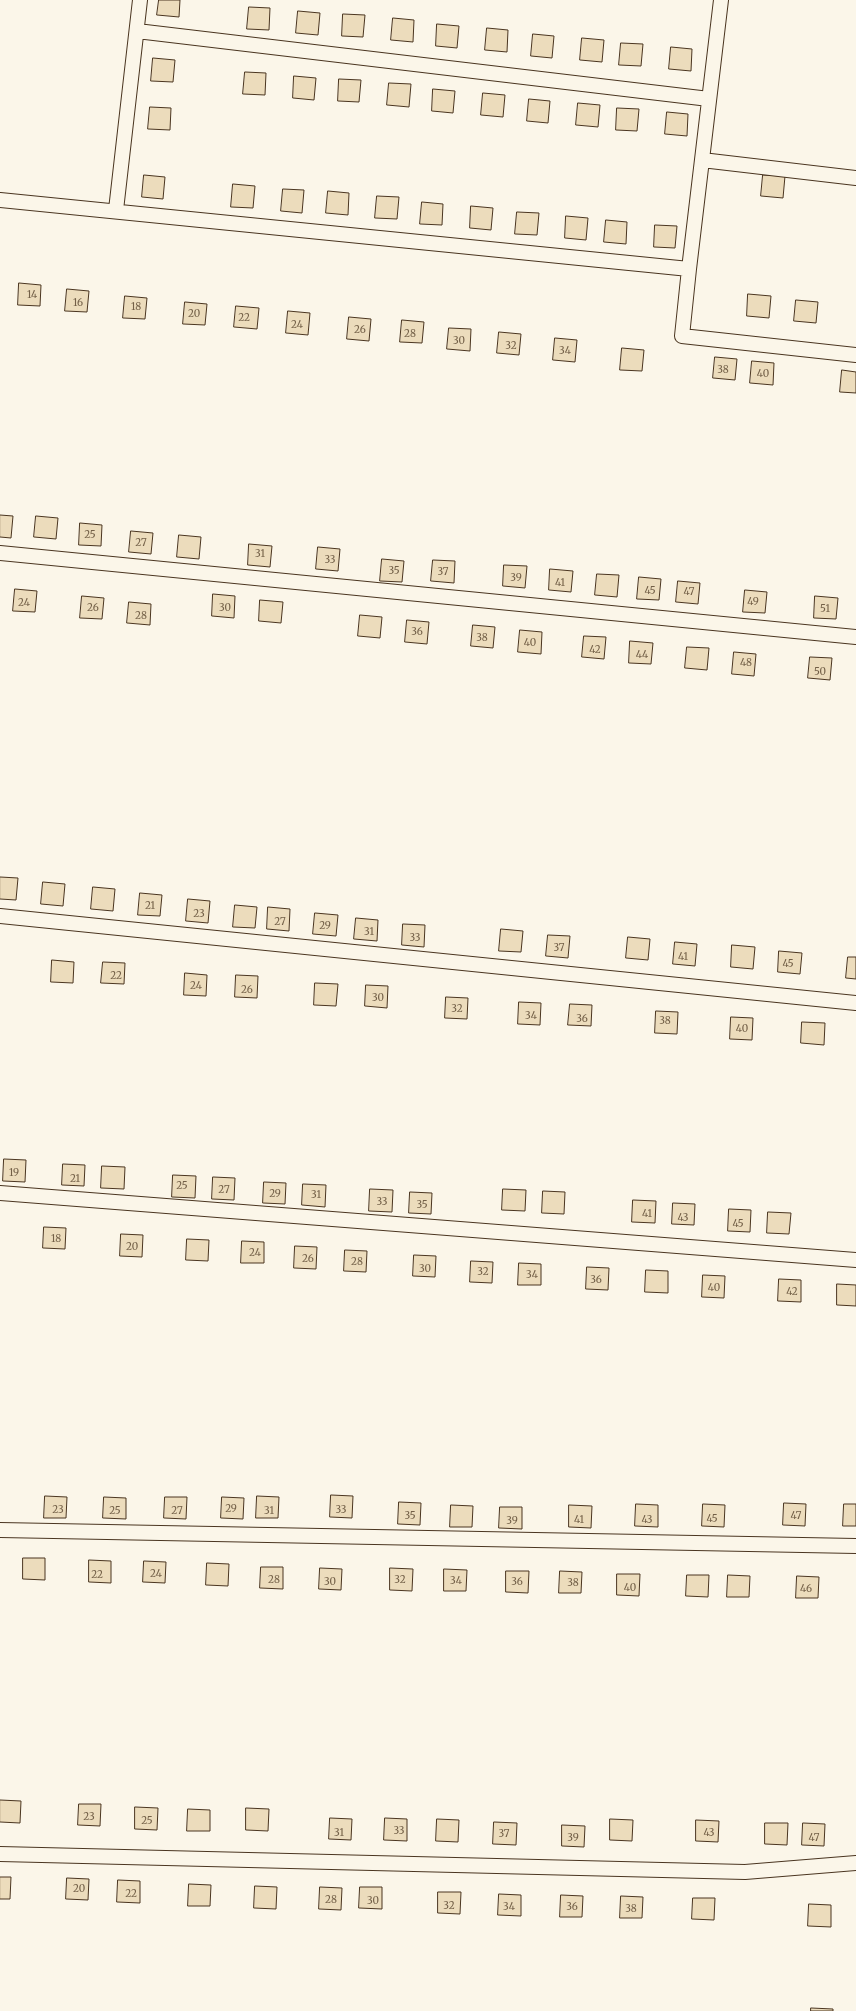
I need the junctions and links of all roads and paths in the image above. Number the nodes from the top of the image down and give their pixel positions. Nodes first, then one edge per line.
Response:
1 (140, 0) edge
2 (721, 0) edge
3 (137, 32) junction
4 (709, 98) junction
5 (702, 160) junction
6 (856, 178) edge
7 (0, 200) edge
8 (116, 210) junction
9 (689, 269) junction
10 (856, 355) edge
11 (0, 553) edge
12 (856, 637) edge
13 (0, 916) edge
14 (856, 1003) edge
15 (0, 1193) edge
16 (856, 1260) edge
17 (0, 1530) edge
18 (856, 1546) edge
19 (0, 1854) edge
20 (856, 1863) edge

1 - 3 street
2 - 4 street
3 - 4 street
3 - 8 street
4 - 5 street
5 - 6 street
5 - 9 street
7 - 8 street
8 - 9 street
9 - 10 street
11 - 12 street
13 - 14 street
15 - 16 street
17 - 18 street
19 - 20 street

